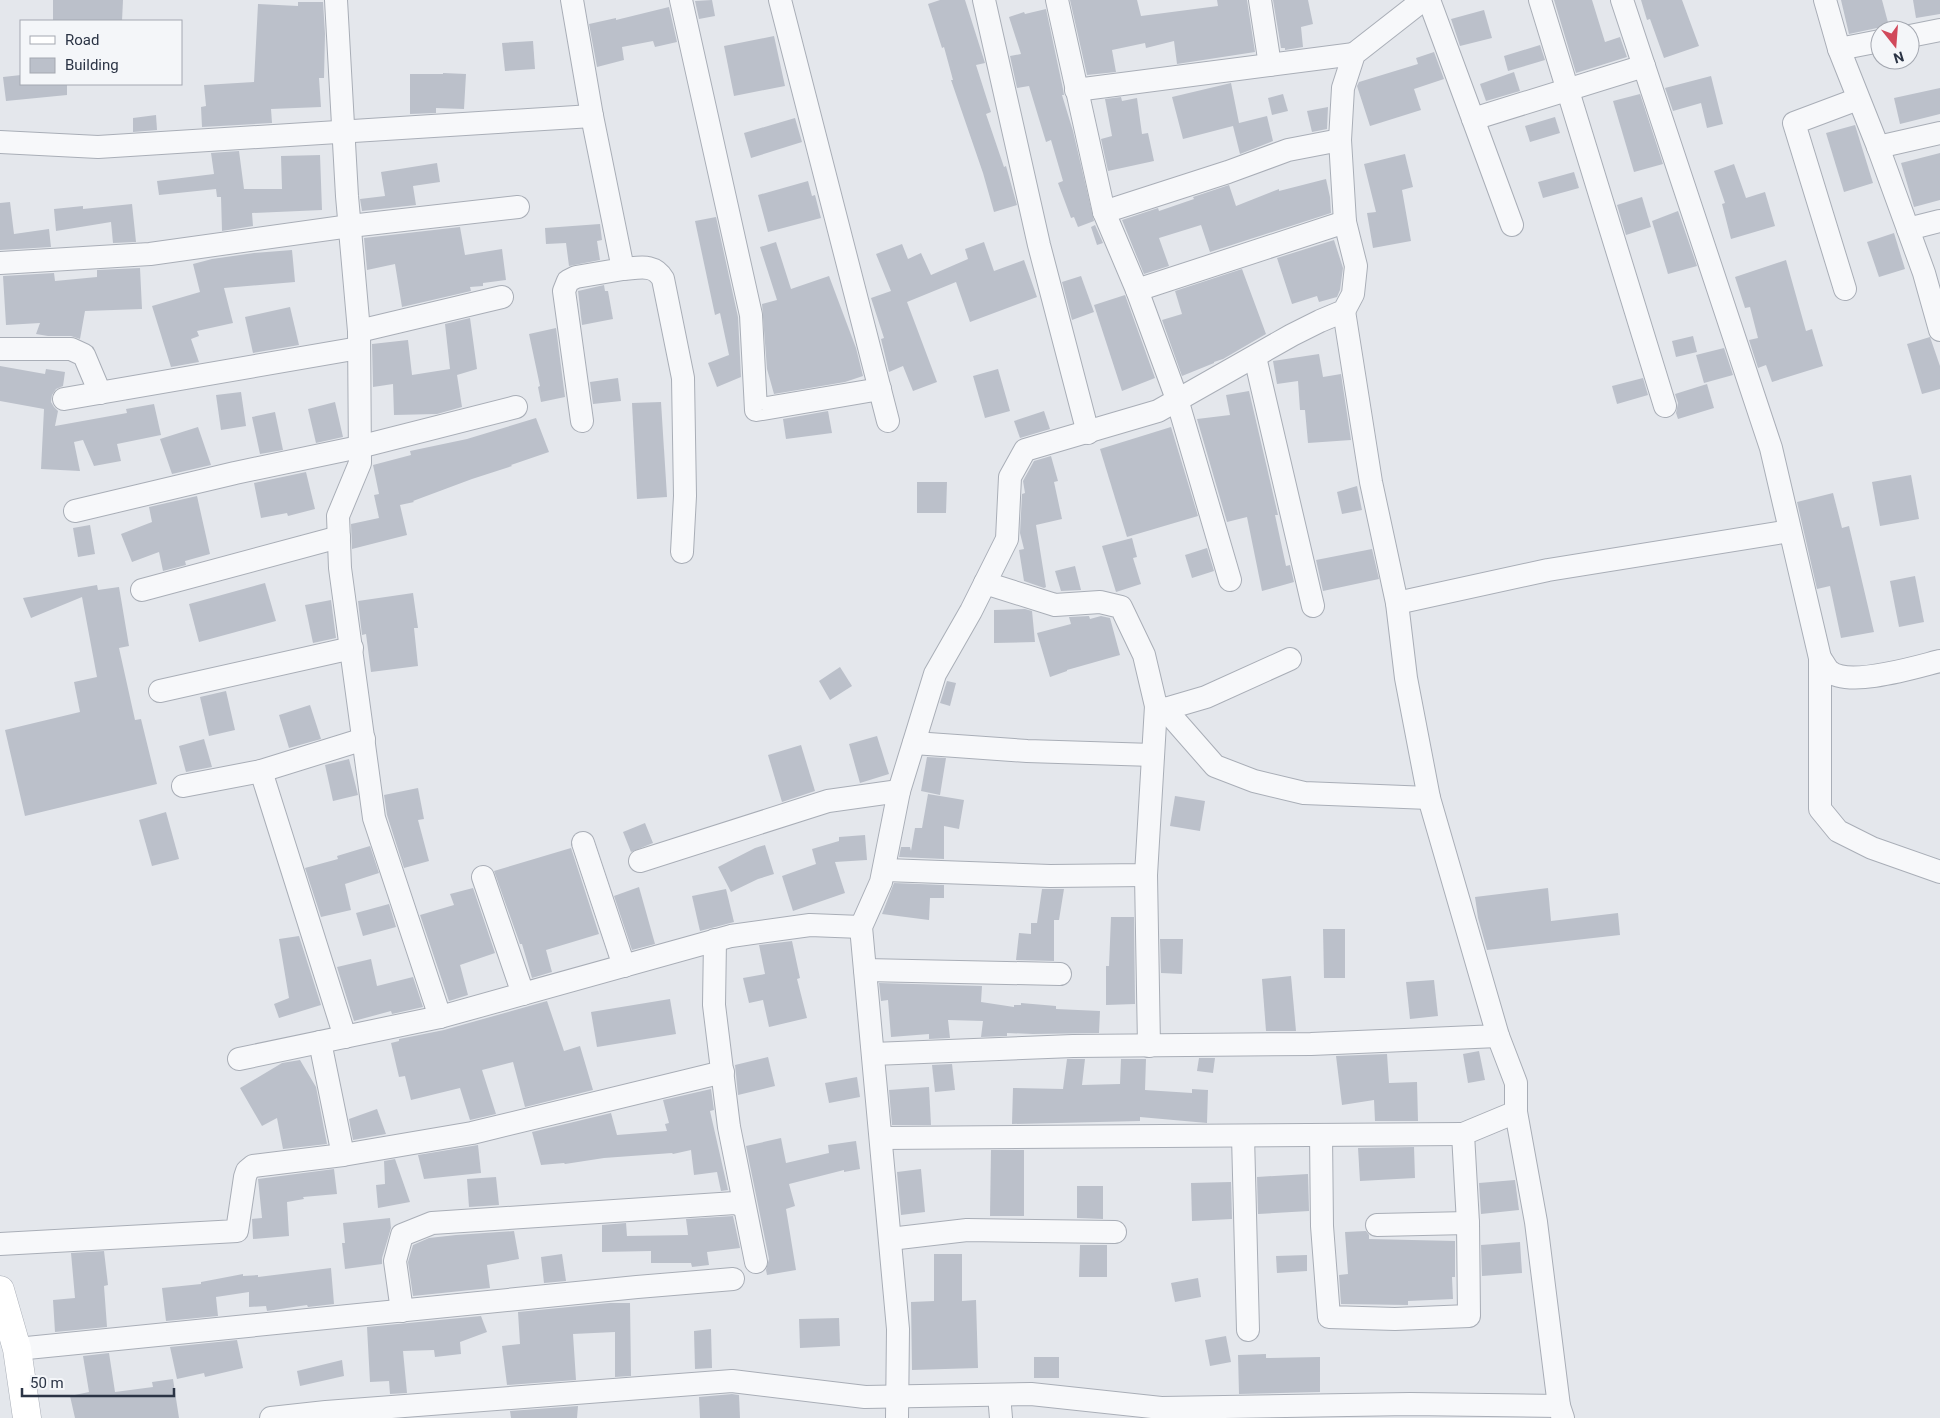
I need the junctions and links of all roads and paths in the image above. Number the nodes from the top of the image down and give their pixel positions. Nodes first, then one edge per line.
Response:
1 (336, 0) edge
2 (572, 0) edge
3 (681, 0) edge
4 (780, 0) edge
5 (984, 0) edge
6 (1057, 0) edge
7 (1260, 0) edge
8 (1423, 0) edge
9 (1429, 0) edge
10 (1540, 0) edge
11 (1622, 0) edge
12 (1825, 0) edge
13 (1940, 30) edge
14 (1920, 34) edge
15 (1870, 43) edge
16 (1839, 49) junction
17 (1354, 54) junction
18 (1270, 65) junction
19 (1644, 66) junction
20 (1076, 90) junction
21 (1568, 90) junction
22 (1858, 99) junction
23 (592, 116) junction
24 (1473, 119) junction
25 (343, 132) junction
26 (1940, 132) edge
27 (1340, 140) junction
28 (0, 142) edge
29 (1878, 147) junction
30 (518, 207) dead end
31 (1104, 212) junction
32 (1940, 221) edge
33 (1345, 222) junction
34 (1512, 225) dead end
35 (350, 226) junction
36 (1908, 228) junction
37 (0, 263) edge
38 (623, 269) junction
39 (1845, 289) dead end
40 (1138, 290) junction
41 (502, 297) dead end
42 (1344, 311) junction
43 (1939, 325) edge
44 (359, 340) junction
45 (0, 348) edge
46 (1255, 357) junction
47 (880, 389) junction
48 (100, 393) junction
49 (64, 399) dead end
50 (1177, 400) junction
51 (1665, 406) dead end
52 (516, 407) dead end
53 (888, 421) dead end
54 (582, 422) dead end
55 (1088, 432) junction
56 (359, 447) junction
57 (75, 511) dead end
58 (1790, 531) junction
59 (339, 537) junction
60 (682, 552) dead end
61 (1230, 580) dead end
62 (985, 582) junction
63 (142, 590) dead end
64 (1397, 603) junction
65 (1313, 606) dead end
66 (352, 648) junction
67 (1820, 658) junction
68 (1290, 660) dead end
69 (1940, 661) edge
70 (160, 691) dead end
71 (1161, 707) junction
72 (364, 739) junction
73 (914, 743) junction
74 (1153, 755) junction
75 (261, 770) junction
76 (183, 786) dead end
77 (899, 791) junction
78 (1429, 798) junction
79 (583, 843) dead end
80 (640, 861) dead end
81 (885, 870) junction
82 (1940, 872) edge
83 (1146, 875) junction
84 (483, 877) dead end
85 (861, 927) junction
86 (715, 940) junction
87 (624, 966) junction
88 (865, 970) junction
89 (1060, 974) dead end
90 (523, 994) junction
91 (440, 1017) junction
92 (1498, 1036) junction
93 (345, 1037) junction
94 (320, 1042) junction
95 (1149, 1046) junction
96 (873, 1054) junction
97 (240, 1059) dead end
98 (722, 1072) junction
99 (1516, 1112) junction
100 (1463, 1134) junction
101 (1321, 1135) junction
102 (1243, 1136) junction
103 (881, 1138) junction
104 (343, 1155) junction
105 (744, 1206) junction
106 (1468, 1223) junction
107 (1377, 1225) dead end
108 (1115, 1232) dead end
109 (890, 1239) junction
110 (0, 1244) edge
111 (756, 1262) dead end
112 (733, 1279) dead end
113 (2, 1306) edge
114 (402, 1311) junction
115 (1248, 1330) dead end
116 (17, 1349) junction
117 (999, 1395) junction
118 (897, 1407) edge
119 (1410, 1411) edge
120 (1295, 1412) edge
121 (1561, 1412) edge
122 (1181, 1413) edge
123 (27, 1418) edge
124 (271, 1418) edge
125 (1001, 1418) edge

1 - 25 street
2 - 23 street
3 - 47 street
4 - 47 street
5 - 55 street
6 - 20 street
7 - 18 street
8 - 17 street
9 - 24 street
10 - 21 street
11 - 19 street
12 - 16 street
13 - 14 street
15 - 16 street
16 - 22 street
17 - 18 street
17 - 27 street
18 - 20 street
19 - 21 street
19 - 58 street
20 - 31 street
21 - 24 street
21 - 51 street
22 - 29 street
22 - 39 street
23 - 25 street
23 - 38 street
24 - 34 street
25 - 28 street
25 - 35 street
26 - 29 street
27 - 31 street
27 - 33 street
29 - 36 street
30 - 35 street
31 - 40 street
32 - 36 street
33 - 40 street
33 - 42 street
35 - 37 street
35 - 44 street
36 - 43 street
38 - 54 street
38 - 60 street
40 - 50 street
41 - 44 street
42 - 46 street
42 - 64 street
44 - 48 street
44 - 56 street
45 - 48 street
46 - 50 street
46 - 65 street
47 - 53 street
48 - 49 street
50 - 55 street
50 - 61 street
52 - 56 street
55 - 62 street
56 - 57 street
56 - 59 street
58 - 64 street
58 - 67 street
59 - 63 street
59 - 66 street
62 - 71 street
62 - 73 street
64 - 78 street
66 - 70 street
66 - 72 street
67 - 69 street
67 - 82 street
68 - 71 street
71 - 74 street
71 - 78 street
72 - 75 street
72 - 91 street
73 - 74 street
73 - 77 street
74 - 83 street
75 - 76 street
75 - 93 street
77 - 80 street
77 - 81 street
78 - 92 street
79 - 87 street
81 - 83 street
81 - 85 street
83 - 95 street
84 - 90 street
85 - 86 street
85 - 88 street
86 - 87 street
86 - 98 street
87 - 90 street
88 - 89 street
88 - 96 street
90 - 91 street
91 - 93 street
92 - 95 street
92 - 99 street
93 - 94 street
94 - 97 street
94 - 104 street
95 - 96 street
96 - 103 street
98 - 104 street
98 - 105 street
99 - 100 street
99 - 121 street
100 - 101 street
100 - 106 street
101 - 102 street
101 - 106 street
102 - 103 street
102 - 115 street
103 - 109 street
104 - 110 street
105 - 111 street
105 - 114 street
106 - 107 street
108 - 109 street
109 - 118 street
112 - 114 street
113 - 116 main road
114 - 116 street
116 - 123 main road
117 - 118 street
117 - 122 street
117 - 125 street
118 - 124 street
119 - 120 street
119 - 121 street
120 - 122 street

